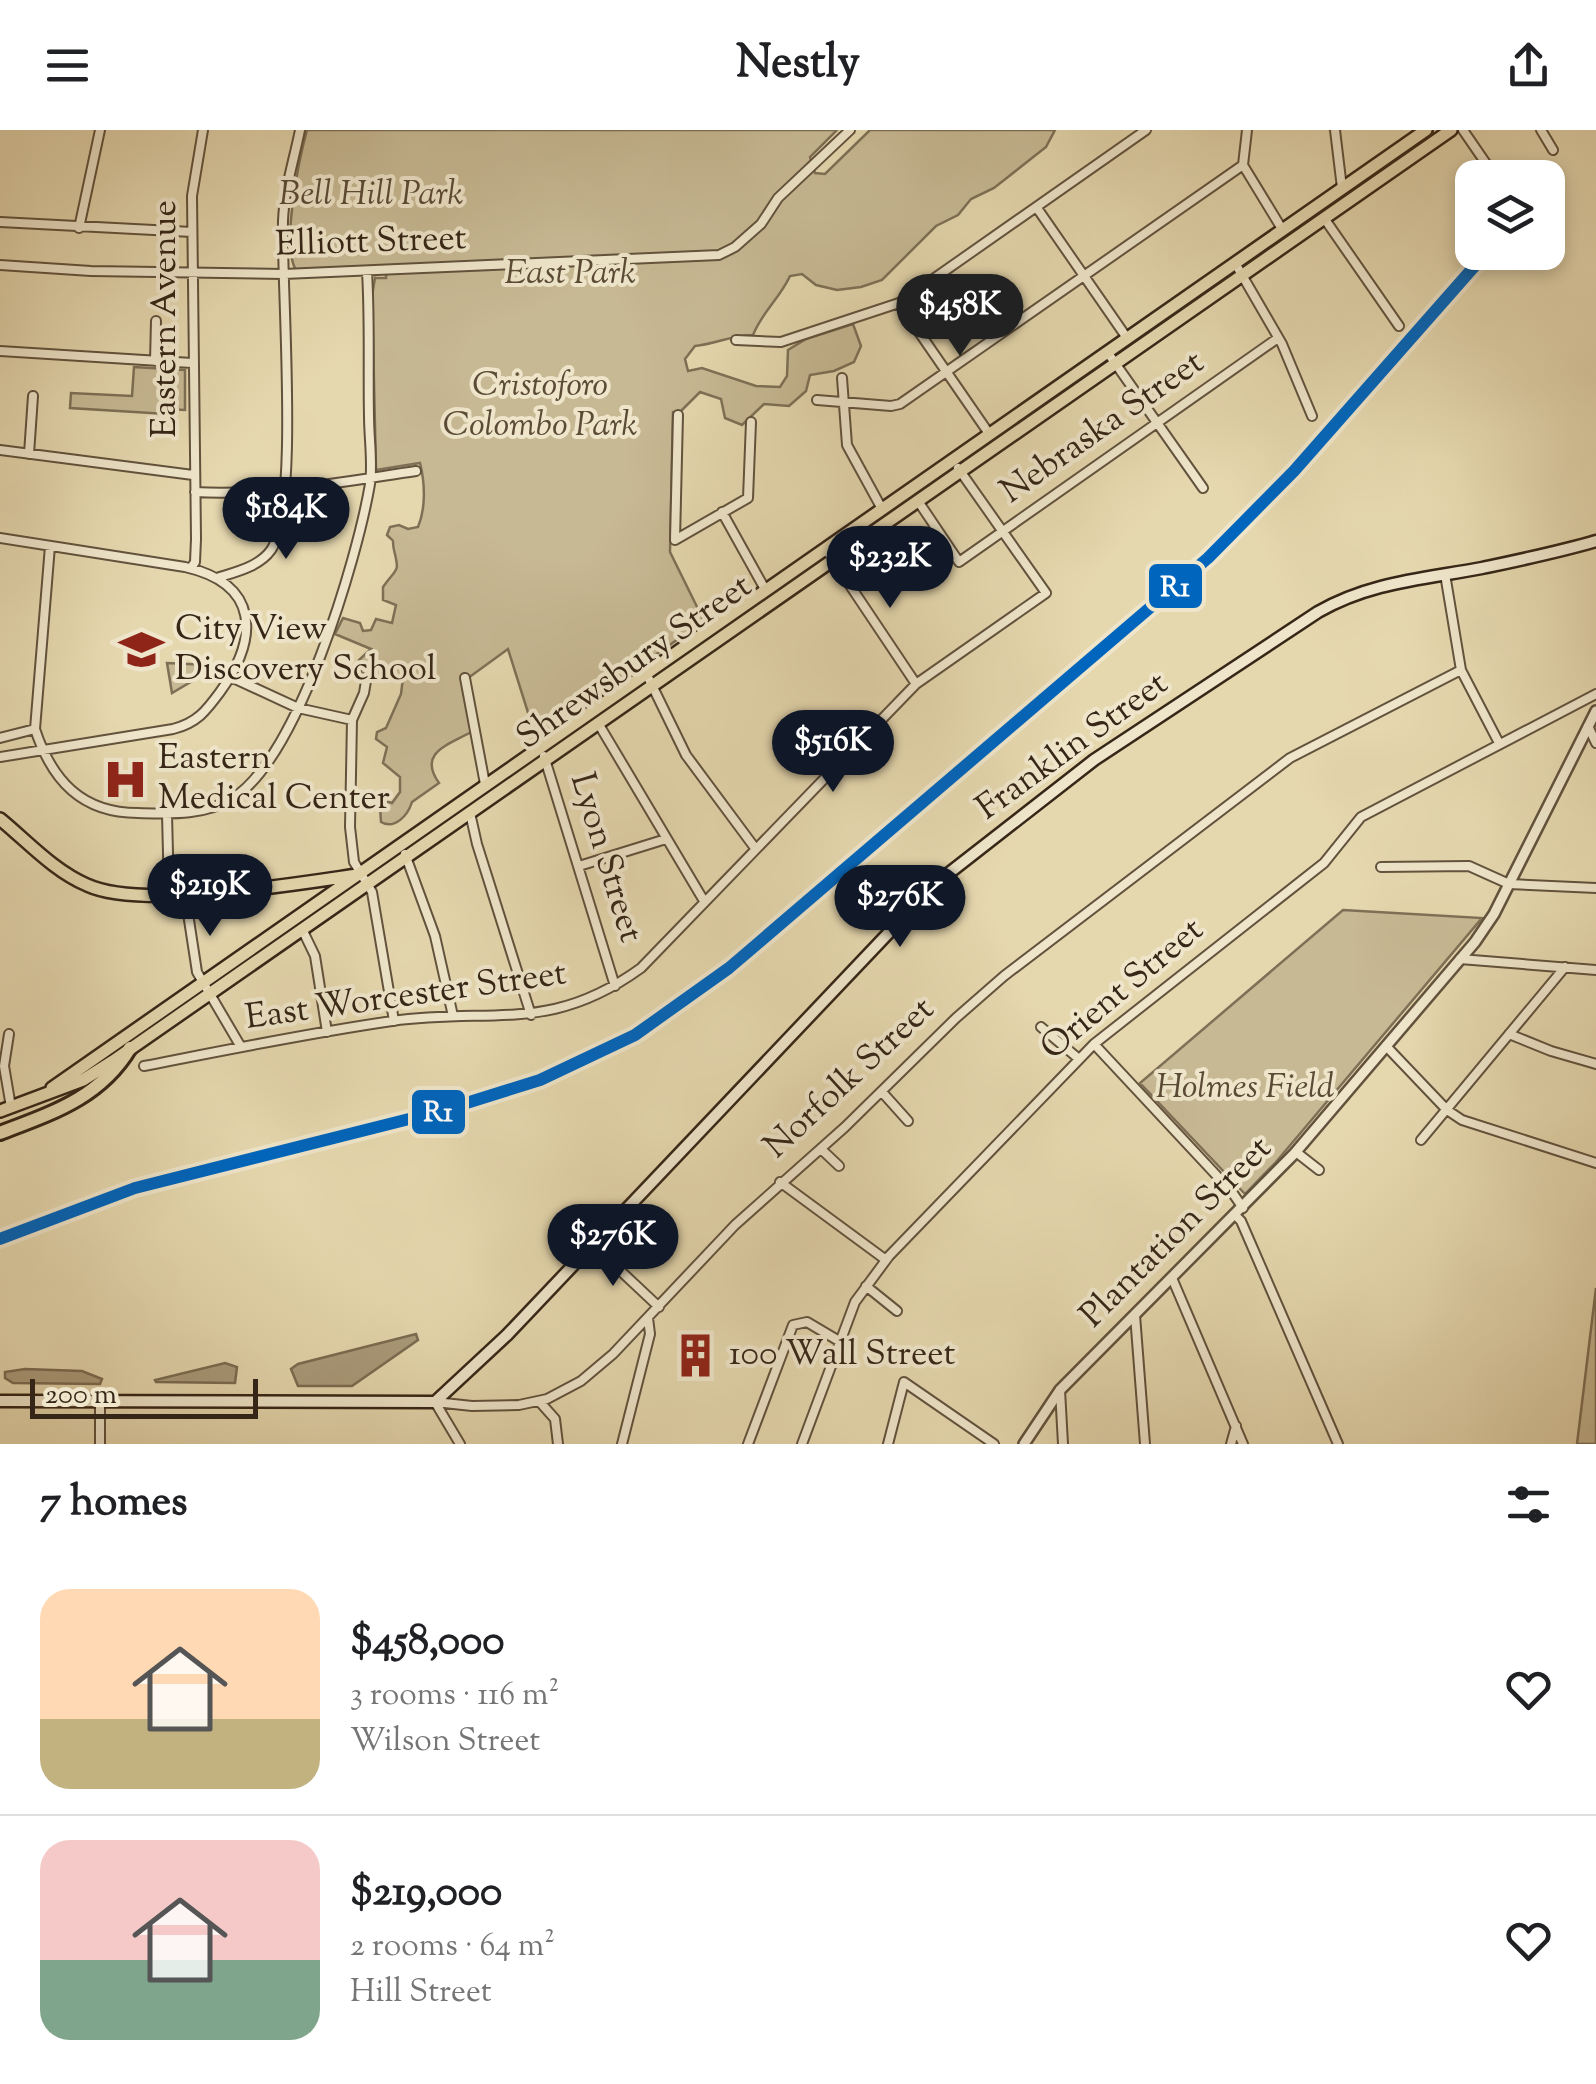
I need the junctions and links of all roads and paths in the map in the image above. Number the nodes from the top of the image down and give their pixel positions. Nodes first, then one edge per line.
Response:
1 (100, 130) edge
2 (203, 130) edge
3 (300, 130) edge
4 (850, 130) edge
5 (1246, 130) edge
6 (1335, 130) edge
7 (1426, 130) edge
8 (1463, 130) edge
9 (1541, 130) edge
10 (1142, 131) edge
11 (1449, 131) edge
12 (1553, 150) dead end
13 (1484, 160) edge
14 (1243, 164) junction
15 (1346, 195) junction
16 (1037, 208) junction
17 (1324, 218) junction
18 (0, 222) edge
19 (79, 228) junction
20 (1282, 230) junction
21 (192, 232) junction
22 (0, 265) edge
23 (1239, 269) junction
24 (367, 272) junction
25 (192, 274) junction
26 (284, 274) junction
27 (1084, 274) junction
28 (899, 303) junction
29 (156, 321) dead end
30 (1400, 326) dead end
31 (1127, 338) junction
32 (1278, 338) junction
33 (736, 340) dead end
34 (0, 352) edge
35 (1112, 358) junction
36 (155, 361) junction
37 (192, 363) junction
38 (946, 372) junction
39 (842, 378) dead end
40 (33, 396) dead end
41 (817, 400) dead end
42 (846, 403) junction
43 (678, 415) dead end
44 (1312, 416) dead end
45 (752, 422) dead end
46 (1158, 424) junction
47 (990, 436) junction
48 (0, 450) edge
49 (29, 454) junction
50 (957, 466) junction
51 (416, 471) dead end
52 (193, 474) junction
53 (371, 478) junction
54 (1203, 488) dead end
55 (284, 490) junction
56 (195, 492) junction
57 (918, 501) junction
58 (882, 509) junction
59 (722, 512) junction
60 (1003, 532) junction
61 (0, 538) edge
62 (1596, 541) edge
63 (50, 546) junction
64 (828, 553) junction
65 (191, 568) junction
66 (1444, 574) junction
67 (217, 578) junction
68 (769, 595) junction
69 (1461, 670) junction
70 (230, 677) junction
71 (465, 678) dead end
72 (649, 679) junction
73 (366, 681) dead end
74 (916, 684) junction
75 (1596, 694) edge
76 (298, 708) junction
77 (1596, 711) edge
78 (352, 720) junction
79 (598, 723) junction
80 (1588, 726) junction
81 (36, 729) junction
82 (0, 738) edge
83 (1596, 742) edge
84 (1499, 744) junction
85 (42, 748) junction
86 (543, 753) junction
87 (0, 757) edge
88 (485, 784) junction
89 (470, 813) junction
90 (168, 814) junction
91 (0, 819) edge
92 (666, 838) junction
93 (755, 848) junction
94 (403, 852) junction
95 (580, 866) junction
96 (1381, 867) dead end
97 (365, 879) junction
98 (316, 881) junction
99 (1509, 884) junction
100 (1596, 888) edge
101 (184, 893) junction
102 (169, 894) junction
103 (320, 900) junction
104 (704, 902) junction
105 (302, 929) junction
106 (1460, 960) junction
107 (1564, 967) junction
108 (1596, 970) edge
109 (202, 982) junction
110 (615, 986) junction
111 (208, 994) junction
112 (531, 1015) junction
113 (453, 1016) junction
114 (394, 1020) junction
115 (1041, 1026) dead end
116 (326, 1032) junction
117 (9, 1034) dead end
118 (1509, 1034) junction
119 (1094, 1044) junction
120 (1386, 1046) junction
121 (241, 1047) junction
122 (130, 1048) junction
123 (1079, 1059) junction
124 (1596, 1064) edge
125 (144, 1066) dead end
126 (882, 1092) junction
127 (44, 1094) junction
128 (5, 1109) edge
129 (1446, 1109) junction
130 (908, 1121) dead end
131 (0, 1133) edge
132 (1421, 1140) dead end
133 (820, 1149) junction
134 (1296, 1152) junction
135 (1596, 1163) edge
136 (839, 1166) dead end
137 (1318, 1170) dead end
138 (780, 1182) junction
139 (1239, 1211) junction
140 (593, 1245) junction
141 (886, 1260) junction
142 (1172, 1278) junction
143 (866, 1286) junction
144 (659, 1308) junction
145 (896, 1310) dead end
146 (1135, 1315) junction
147 (648, 1318) junction
148 (840, 1341) junction
149 (1060, 1390) junction
150 (0, 1401) edge
151 (539, 1401) junction
152 (100, 1402) junction
153 (435, 1402) junction
154 (1236, 1426) junction
155 (100, 1444) edge
156 (460, 1444) edge
157 (558, 1444) edge
158 (622, 1444) edge
159 (748, 1444) edge
160 (802, 1444) edge
161 (888, 1444) edge
162 (994, 1444) edge
163 (1024, 1444) edge
164 (1063, 1444) edge
165 (1145, 1444) edge
166 (1232, 1444) edge
167 (1243, 1444) edge
168 (1338, 1444) edge

1 - 19 street
2 - 21 street, Eastern Avenue
3 - 26 street
4 - 24 street, Elliott Street
5 - 14 street
6 - 15 street
7 - 15 main road, Shrewsbury Street
8 - 13 street
9 - 12 street
10 - 16 street
11 - 15 main road, Shrewsbury Street
14 - 20 street
14 - 27 street
15 - 17 main road, Shrewsbury Street
15 - 20 main road, Shrewsbury Street
16 - 27 street
16 - 28 street
17 - 23 main road, Shrewsbury Street
17 - 30 street
18 - 19 street
19 - 21 street
20 - 23 main road, Shrewsbury Street
21 - 25 street, Eastern Avenue
22 - 25 street, Elliott Street
23 - 31 main road, Shrewsbury Street
23 - 32 street
23 - 35 main road, Shrewsbury Street
24 - 26 street, Elliott Street
24 - 53 street
25 - 26 street, Elliott Street
25 - 37 street, Eastern Avenue
26 - 55 street
27 - 31 street
27 - 38 street
28 - 33 street
28 - 38 street
29 - 36 street
31 - 35 main road, Shrewsbury Street
32 - 44 street
32 - 46 street, Nebraska Street
34 - 36 street
35 - 46 street
35 - 47 main road, Shrewsbury Street
35 - 50 main road, Shrewsbury Street
36 - 37 street
37 - 52 street, Eastern Avenue
38 - 42 street
38 - 47 street
39 - 42 street
40 - 49 street
41 - 42 street
42 - 58 street
43 - 59 street
45 - 59 street
46 - 54 street
46 - 60 street, Nebraska Street
47 - 50 main road, Shrewsbury Street
48 - 49 street
49 - 52 street
50 - 57 main road, Shrewsbury Street
50 - 58 main road, Shrewsbury Street
50 - 60 street
51 - 53 street
52 - 56 street, Eastern Avenue
53 - 55 street
53 - 76 street
55 - 56 street
55 - 67 street
56 - 65 street, Eastern Avenue
57 - 60 street, Nebraska Street
57 - 64 main road, Shrewsbury Street
58 - 64 main road, Shrewsbury Street
59 - 68 street
60 - 74 street, East Worcester Street
61 - 63 street
62 - 66 main road, Franklin Street
63 - 65 street
63 - 81 street
64 - 68 main road, Shrewsbury Street
64 - 74 street
65 - 67 street
66 - 69 street
66 - 140 main road, Franklin Street
67 - 70 street
68 - 72 main road, Shrewsbury Street
69 - 84 street
69 - 126 street, Norfolk Street
70 - 76 street
70 - 85 street
71 - 88 street
72 - 79 main road, Shrewsbury Street
72 - 86 main road, Shrewsbury Street
72 - 93 street
73 - 78 street
74 - 93 street, East Worcester Street
75 - 84 street, Orient Street
76 - 78 street
76 - 90 street
77 - 80 street, Plantation Street
78 - 97 street
79 - 86 main road, Shrewsbury Street
79 - 92 street
80 - 83 street
80 - 99 street, Plantation Street
81 - 82 street
81 - 85 street
84 - 119 street, Orient Street
85 - 87 street
85 - 90 street
86 - 88 main road, Shrewsbury Street
86 - 89 main road, Shrewsbury Street
86 - 95 street, Lyon Street
88 - 94 main road, Shrewsbury Street
89 - 94 main road, Shrewsbury Street
89 - 112 street
90 - 102 street
91 - 102 main road
92 - 95 street
92 - 104 street
93 - 104 street, East Worcester Street
94 - 97 main road, Shrewsbury Street
94 - 97 main road, Shrewsbury Street
94 - 113 street
95 - 110 street, Lyon Street
96 - 99 street
97 - 98 main road
97 - 103 main road, Shrewsbury Street
97 - 105 main road, Shrewsbury Street
97 - 114 street
98 - 101 main road
98 - 103 main road
99 - 100 street
99 - 106 street, Plantation Street
101 - 102 main road
101 - 109 street
103 - 109 main road, Shrewsbury Street
104 - 110 street, East Worcester Street
105 - 111 main road, Shrewsbury Street
105 - 116 street
106 - 107 street
106 - 120 street, Plantation Street
107 - 108 street
107 - 118 street
109 - 111 street
109 - 127 main road, Shrewsbury Street
110 - 112 street, East Worcester Street
111 - 121 street
111 - 122 main road, Shrewsbury Street
112 - 113 street, East Worcester Street
113 - 114 street, East Worcester Street
114 - 116 street, East Worcester Street
115 - 123 street
116 - 121 street, East Worcester Street
117 - 128 street
118 - 124 street
118 - 129 street
119 - 123 street, Orient Street
119 - 139 street
120 - 129 street
120 - 134 street, Plantation Street
121 - 125 street, East Worcester Street
122 - 127 main road, Shrewsbury Street
122 - 131 highway
123 - 141 street, Orient Street
126 - 130 street
126 - 133 street, Norfolk Street
127 - 128 main road, Shrewsbury Street
129 - 132 street
129 - 135 street
133 - 136 street
133 - 138 street, Norfolk Street
134 - 137 street
134 - 139 street, Plantation Street
138 - 141 street
138 - 144 street, Norfolk Street
139 - 142 street, Plantation Street
139 - 168 street
140 - 144 street
140 - 153 main road, Franklin Street
141 - 143 street, Orient Street
142 - 146 street, Plantation Street
142 - 154 street
143 - 145 street
143 - 148 street, Orient Street
144 - 147 street, Norfolk Street
146 - 149 street, Plantation Street
146 - 165 street
147 - 151 street, Norfolk Street
147 - 158 street
148 - 159 street
148 - 160 street, Orient Street
149 - 163 street, Plantation Street
149 - 164 street
150 - 152 main road
151 - 153 street, Norfolk Street
151 - 157 street
152 - 153 main road
152 - 155 street
153 - 156 street
154 - 166 street
154 - 167 street
161 - 162 street

